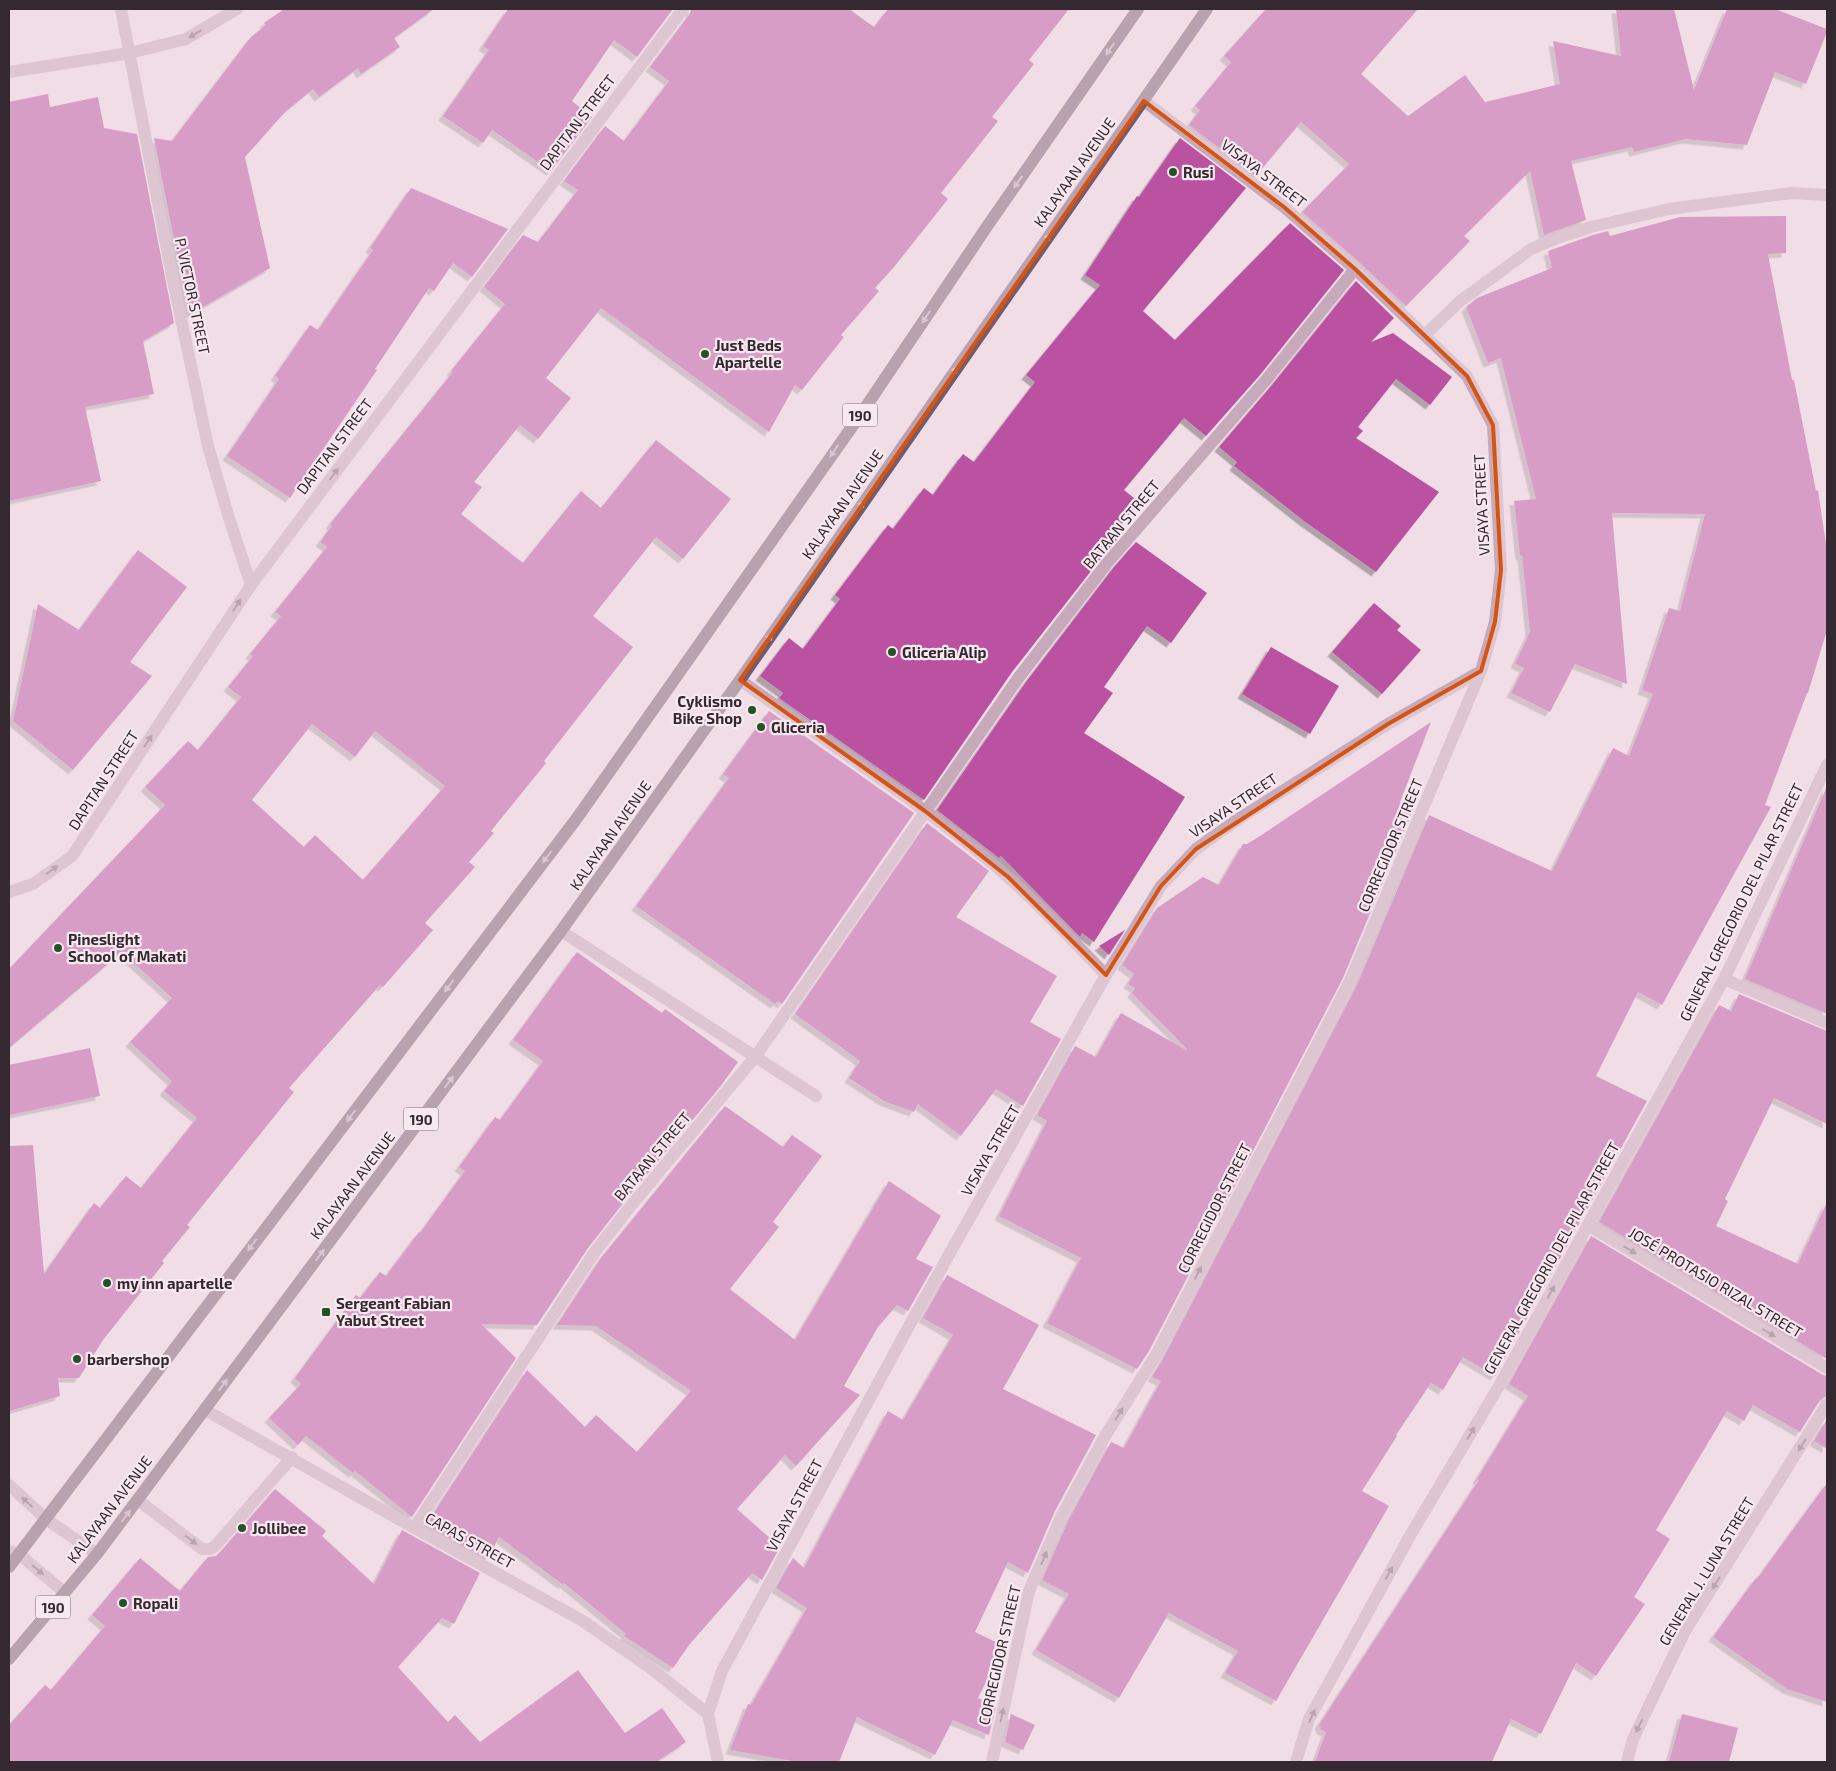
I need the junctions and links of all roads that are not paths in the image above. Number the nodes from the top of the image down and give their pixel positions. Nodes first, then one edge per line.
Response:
1 (121, 9) edge
2 (237, 9) edge
3 (683, 9) edge
4 (1138, 9) edge
5 (1207, 9) edge
6 (130, 53) junction
7 (9, 72) edge
8 (1144, 101) junction
9 (1827, 195) edge
10 (1355, 269) junction
11 (1425, 336) junction
12 (251, 584) junction
13 (1481, 671) junction
14 (740, 680) junction
15 (1827, 765) edge
16 (925, 812) junction
17 (9, 892) edge
18 (561, 931) junction
19 (1106, 975) junction
20 (1724, 979) junction
21 (1827, 1023) edge
22 (755, 1057) junction
23 (816, 1096) dead end
24 (1588, 1225) junction
25 (1827, 1368) edge
26 (1827, 1404) edge
27 (205, 1410) junction
28 (292, 1458) junction
29 (9, 1484) edge
30 (138, 1500) junction
31 (46, 1519) junction
32 (414, 1528) junction
33 (14, 1552) edge
34 (97, 1554) junction
35 (9, 1567) edge
36 (65, 1593) junction
37 (9, 1659) edge
38 (708, 1714) junction
39 (718, 1762) edge
40 (992, 1762) edge
41 (1296, 1762) edge
42 (1627, 1762) edge

1 - 6 street, P. VICTOR STREET
2 -> 6 street
12 -> 3 street, DAPITAN STREET
4 -> 31 main road, 190
5 - 8 main road, KALAYAAN AVENUE / 190
6 - 7 street
6 - 12 street, P. VICTOR STREET
8 - 10 street, VISAYA STREET
14 -> 8 main road, KALAYAAN AVENUE / 190
9 - 11 street
10 - 11 street, VISAYA STREET
10 - 16 street, BATAAN STREET
11 - 13 street, VISAYA STREET
17 -> 12 street, DAPITAN STREET
13 - 19 street, VISAYA STREET
40 -> 13 street, CORREGIDOR STREET
14 - 16 street
14 - 18 main road, KALAYAAN AVENUE / 190
15 - 20 street, GENERAL GREGORIO DEL PILAR STREET
16 - 19 street
16 - 22 street, BATAAN STREET
18 - 22 street
27 -> 18 main road, KALAYAAN AVENUE / 190
19 - 38 street, VISAYA STREET
20 - 21 street
20 - 24 street, GENERAL GREGORIO DEL PILAR STREET
22 - 23 street
22 - 32 street, BATAAN STREET
24 -> 25 street, JOSÉ PROTASIO RIZAL STREET
41 -> 24 street, GENERAL GREGORIO DEL PILAR STREET
26 -> 42 street, GENERAL J. LUNA STREET
27 - 28 street, CAPAS STREET
27 - 30 main road, KALAYAAN AVENUE / 190
30 -> 28 street
28 - 32 street, CAPAS STREET
31 -> 29 street
34 -> 30 main road, KALAYAAN AVENUE / 190
31 - 33 main road, 190
31 - 34 street
32 - 38 street, CAPAS STREET
33 - 35 main road, 190
33 -> 36 street
34 - 36 main road, KALAYAAN AVENUE / 190
36 - 37 main road, KALAYAAN AVENUE / 190
38 - 39 street, VISAYA STREET

